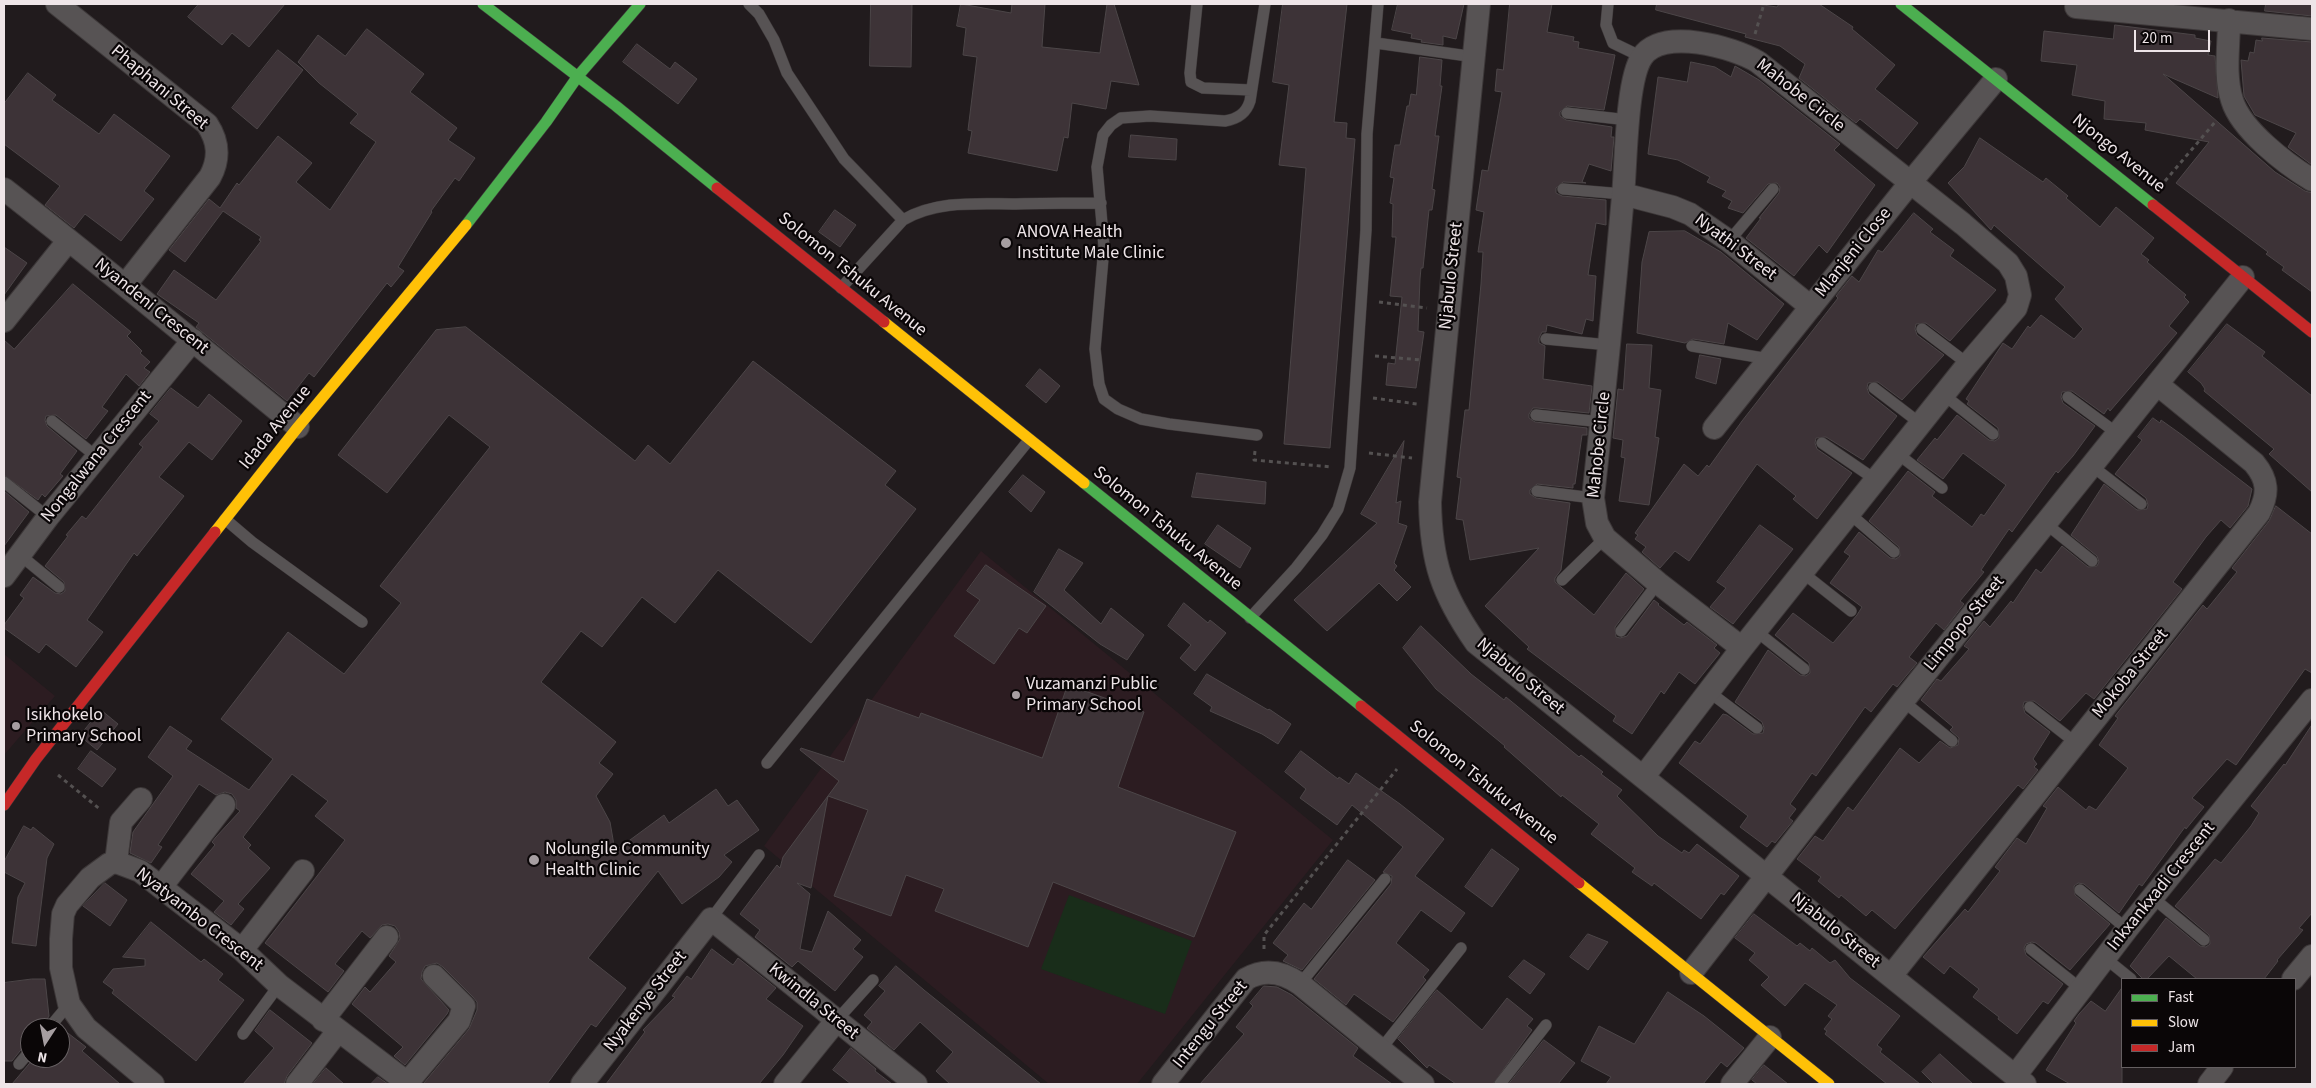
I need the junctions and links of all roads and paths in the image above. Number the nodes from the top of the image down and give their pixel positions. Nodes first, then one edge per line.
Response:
1 (56, 4) edge
2 (483, 4) edge
3 (640, 4) edge
4 (750, 4) edge
5 (1197, 4) edge
6 (1265, 4) edge
7 (1378, 4) edge
8 (1479, 4) edge
9 (1608, 4) edge
10 (1764, 4) edge
11 (1901, 4) edge
12 (2076, 7) dead end
13 (2229, 20) junction
14 (2312, 29) edge
15 (1376, 43) junction
16 (1746, 55) junction
17 (1475, 58) junction
18 (1642, 58) junction
19 (578, 76) junction
20 (1996, 79) junction
21 (1251, 90) junction
22 (2232, 101) junction
23 (1567, 113) dead end
24 (1628, 120) junction
25 (2312, 180) edge
26 (1910, 183) junction
27 (4, 189) edge
28 (1563, 189) dead end
29 (1773, 189) dead end
30 (1623, 194) junction
31 (2149, 201) junction
32 (1101, 203) junction
33 (903, 220) junction
34 (68, 241) junction
35 (1729, 241) junction
36 (2243, 277) junction
37 (126, 284) junction
38 (841, 288) junction
39 (1360, 300) junction
40 (1810, 307) junction
41 (1449, 311) junction
42 (4, 321) edge
43 (1922, 329) dead end
44 (2312, 332) edge
45 (1546, 339) dead end
46 (192, 340) junction
47 (1610, 345) junction
48 (1692, 346) dead end
49 (1357, 354) junction
50 (1769, 359) junction
51 (1444, 362) junction
52 (1968, 364) junction
53 (2157, 384) junction
54 (1874, 388) dead end
55 (1944, 395) junction
56 (1355, 396) junction
57 (2068, 397) dead end
58 (1440, 406) junction
59 (1536, 415) dead end
60 (52, 421) dead end
61 (1602, 422) junction
62 (1921, 424) junction
63 (298, 427) junction
64 (1714, 428) dead end
65 (1993, 434) dead end
66 (2118, 434) junction
67 (1257, 435) joint
68 (1029, 440) junction
69 (1822, 442) dead end
70 (1352, 451) junction
71 (1898, 454) junction
72 (97, 457) junction
73 (1435, 460) junction
74 (2092, 466) junction
75 (1350, 468) junction
76 (1876, 480) junction
77 (4, 482) edge
78 (1942, 488) dead end
79 (1537, 491) dead end
80 (1593, 498) junction
81 (2141, 504) dead end
82 (1850, 514) junction
83 (48, 517) junction
84 (226, 519) junction
85 (2045, 523) junction
86 (1605, 538) junction
87 (1894, 552) dead end
88 (20, 555) junction
89 (2092, 561) dead end
90 (1803, 573) junction
91 (4, 576) edge
92 (1562, 580) dead end
93 (1658, 583) junction
94 (59, 587) dead end
95 (1851, 610) dead end
96 (1250, 618) junction
97 (362, 622) dead end
98 (1621, 631) dead end
99 (1756, 631) junction
100 (1742, 648) junction
101 (1804, 669) dead end
102 (1708, 691) junction
103 (2312, 700) edge
104 (1902, 701) junction
105 (2030, 707) dead end
106 (1757, 728) dead end
107 (1952, 740) dead end
108 (2076, 743) junction
109 (1414, 750) junction
110 (767, 763) dead end
111 (1644, 776) junction
112 (53, 780) dead end
113 (141, 799) dead end
114 (4, 805) edge
115 (224, 805) dead end
116 (121, 822) junction
117 (759, 855) dead end
118 (116, 862) junction
119 (303, 871) dead end
120 (1767, 877) junction
121 (1385, 878) dead end
122 (161, 887) junction
123 (2080, 890) dead end
124 (2153, 898) junction
125 (711, 919) junction
126 (2127, 929) junction
127 (386, 937) dead end
128 (2204, 940) dead end
129 (1460, 948) dead end
130 (2031, 949) dead end
131 (242, 950) junction
132 (2312, 956) edge
133 (2105, 958) junction
134 (1264, 972) junction
135 (1691, 974) junction
136 (434, 976) dead end
137 (1892, 976) junction
138 (2130, 978) edge
139 (2294, 978) edge
140 (873, 980) dead end
141 (1300, 984) junction
142 (279, 985) junction
143 (2082, 989) junction
144 (69, 1004) junction
145 (57, 1018) edge
146 (836, 1021) junction
147 (1546, 1025) dead end
148 (330, 1026) junction
149 (243, 1034) dead end
150 (1770, 1037) junction
151 (1381, 1049) junction
152 (2221, 1068) edge
153 (2020, 1080) edge
154 (1167, 1083) edge
155 (153, 1084) edge
156 (297, 1084) edge
157 (408, 1084) edge
158 (582, 1084) edge
159 (785, 1084) edge
160 (916, 1084) edge
161 (1423, 1084) edge
162 (1500, 1084) edge
163 (1732, 1084) edge
164 (1829, 1084) edge
165 (2209, 1084) edge

1 - 37 street, Phaphani Street
2 - 19 street, Solomon Tshuku Avenue
3 - 19 street
4 - 33 lane
5 - 21 lane
6 - 21 lane
7 - 15 lane
8 - 17 street, Njabulo Street
9 - 18 lane
10 - 16 path
11 - 20 street, Njongo Avenue
12 - 13 street
13 - 14 street
13 - 22 street
15 - 17 lane
15 - 39 lane
16 - 18 street, Mahobe Circle
16 - 26 street, Mahobe Circle
17 - 41 street, Njabulo Street
18 - 24 street, Mahobe Circle
19 - 38 street, Solomon Tshuku Avenue
19 - 63 street, Idada Avenue
20 - 26 street, Mlanjeni Close
20 - 31 street, Njongo Avenue
21 - 32 lane
22 - 25 street
22 - 31 path
23 - 24 lane
24 - 30 street, Mahobe Circle
26 - 40 street, Mlanjeni Close
26 - 52 street, Mahobe Circle
27 - 34 street, Nyandeni Crescent
28 - 30 lane
29 - 35 lane
30 - 35 street, Nyathi Street
30 - 47 street, Mahobe Circle
31 - 36 street, Njongo Avenue
32 - 33 lane
32 - 67 lane
33 - 38 lane
34 - 37 street, Nyandeni Crescent
34 - 42 street
35 - 40 street, Nyathi Street
36 - 44 street, Njongo Avenue
36 - 53 street, Limpopo Street
37 - 46 street, Nyandeni Crescent
38 - 68 street, Solomon Tshuku Avenue
39 - 41 path
39 - 49 lane
40 - 50 street, Mlanjeni Close
41 - 51 street, Njabulo Street
43 - 52 lane
45 - 47 lane
46 - 63 street, Nyandeni Crescent
46 - 72 street, Nongalwana Crescent
47 - 61 street, Mahobe Circle
48 - 50 lane
49 - 51 path
49 - 56 lane
50 - 64 street, Mlanjeni Close
51 - 58 street, Njabulo Street
52 - 55 street, Mahobe Circle
53 - 66 street, Limpopo Street
53 - 108 street, Mokoba Street
54 - 62 lane
55 - 62 street, Mahobe Circle
55 - 65 lane
56 - 58 path
56 - 70 lane
57 - 66 lane
58 - 73 street, Njabulo Street
59 - 61 lane
60 - 72 lane
61 - 80 street, Mahobe Circle
62 - 71 street, Mahobe Circle
63 - 84 street, Idada Avenue
66 - 74 street, Limpopo Street
67 - 75 path
68 - 96 street, Solomon Tshuku Avenue
68 - 110 lane
69 - 76 lane
70 - 73 path
70 - 75 lane
71 - 76 street, Mahobe Circle
71 - 78 lane
72 - 83 street, Nongalwana Crescent
73 - 111 street, Njabulo Street
74 - 81 lane
74 - 85 street, Limpopo Street
75 - 96 lane
76 - 82 street, Mahobe Circle
77 - 83 lane
79 - 80 lane
80 - 86 street, Mahobe Circle
82 - 87 lane
82 - 90 street, Mahobe Circle
83 - 88 street, Nongalwana Crescent
84 - 97 lane
84 - 114 street, Idada Avenue
85 - 89 lane
85 - 104 street, Limpopo Street
86 - 92 lane
86 - 93 street, Mahobe Circle
88 - 91 street, Nongalwana Crescent
88 - 94 lane
90 - 95 lane
90 - 99 street, Mahobe Circle
93 - 98 lane
93 - 100 street, Mahobe Circle
96 - 109 street, Solomon Tshuku Avenue
99 - 100 street, Mahobe Circle
99 - 101 lane
100 - 102 street, Mahobe Circle
102 - 106 lane
102 - 111 street, Mahobe Circle
103 - 124 street, Inkxankxadi Crescent
104 - 107 lane
104 - 120 street, Limpopo Street
105 - 108 lane
108 - 137 street, Mokoba Street
109 - 134 path
109 - 135 street, Solomon Tshuku Avenue
111 - 120 street, Njabulo Street
112 - 116 path
113 - 116 street
115 - 122 street
116 - 118 street
117 - 125 lane
118 - 122 street, Nyatyambo Crescent
118 - 144 street, Nyatyambo Crescent
119 - 131 street
120 - 135 street, Limpopo Street
120 - 137 street, Njabulo Street
121 - 141 lane
122 - 131 street, Nyatyambo Crescent
123 - 126 lane
124 - 126 street, Inkxankxadi Crescent
124 - 128 lane
125 - 146 street, Kwindla Street
125 - 158 street, Nyakenye Street
126 - 133 street, Inkxankxadi Crescent
127 - 148 street
129 - 151 lane
130 - 143 lane
131 - 142 street, Nyatyambo Crescent
132 - 139 street
133 - 138 lane
133 - 143 street, Inkxankxadi Crescent
134 - 141 street
134 - 154 street, Intengu Street
135 - 150 street, Solomon Tshuku Avenue
136 - 157 street
137 - 153 street, Njabulo Street
140 - 146 lane
141 - 151 street
142 - 148 street, Nyatyambo Crescent
142 - 149 lane
143 - 153 street, Inkxankxadi Crescent
144 - 145 lane
144 - 155 street, Nyatyambo Crescent
146 - 159 street
146 - 160 street, Kwindla Street
147 - 162 lane
148 - 156 street
148 - 157 street, Nyatyambo Crescent
150 - 163 street
150 - 164 street, Solomon Tshuku Avenue
151 - 161 street
152 - 165 street

